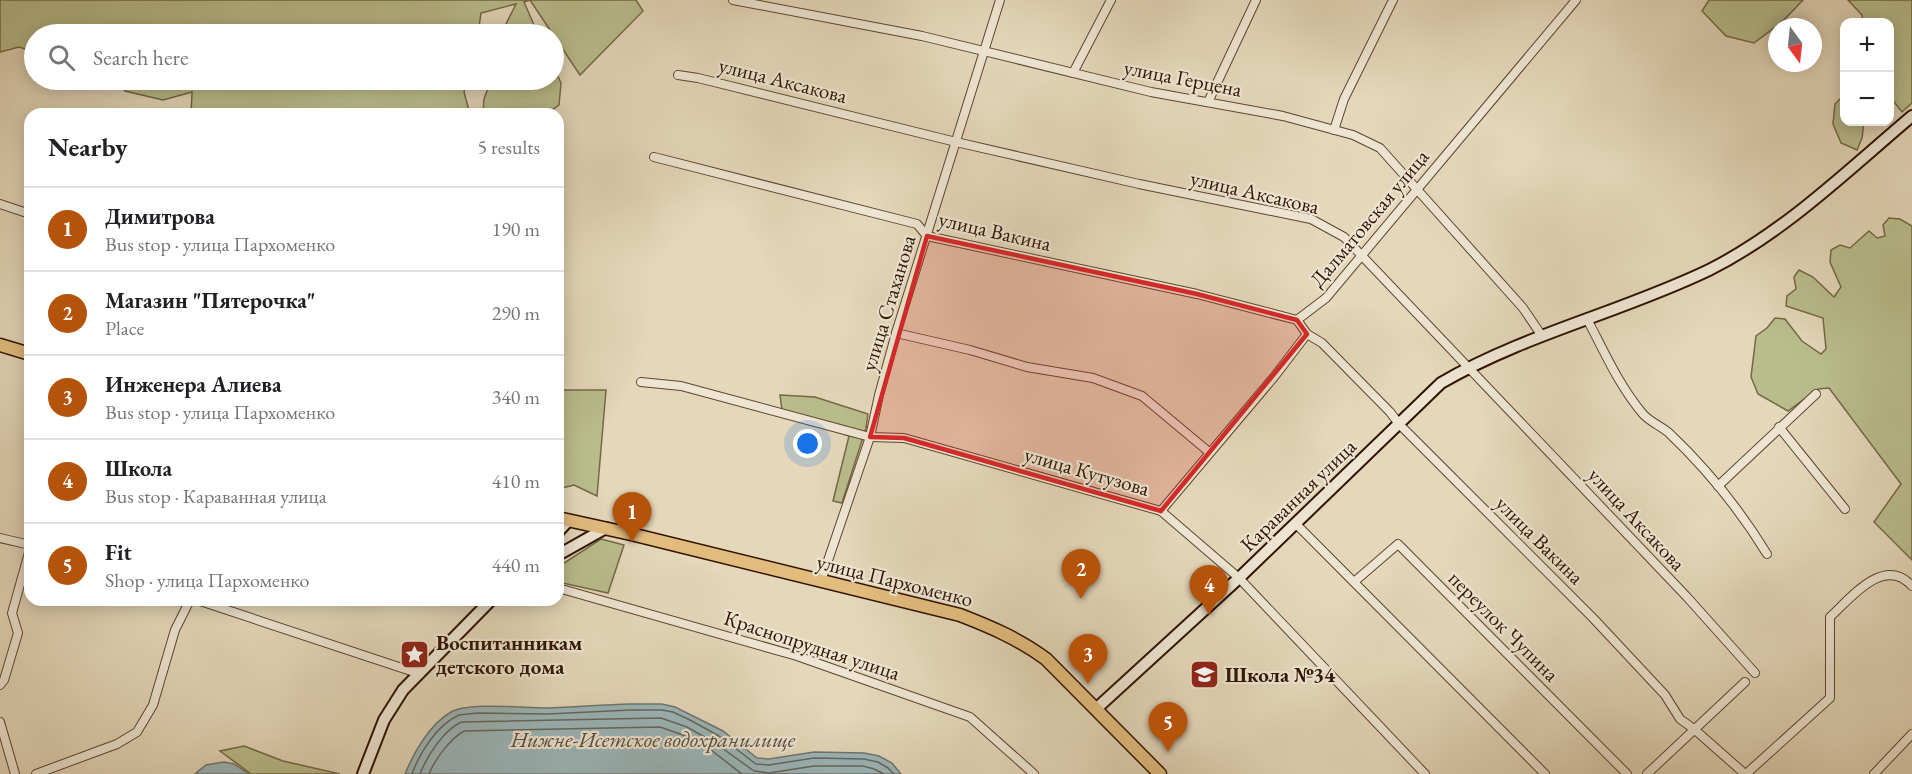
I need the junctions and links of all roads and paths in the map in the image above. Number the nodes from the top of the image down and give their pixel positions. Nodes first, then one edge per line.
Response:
1 (733, 0) edge
2 (1000, 0) edge
3 (1111, 0) edge
4 (1256, 0) edge
5 (1393, 0) edge
6 (1576, 0) edge
7 (984, 51) junction
8 (1073, 73) junction
9 (678, 75) dead end
10 (1208, 102) junction
11 (1912, 116) edge
12 (1334, 130) junction
13 (956, 142) junction
14 (654, 158) dead end
15 (1417, 190) junction
16 (0, 204) edge
17 (24, 212) edge
18 (927, 236) junction
19 (1361, 256) junction
20 (1587, 319) junction
21 (1297, 320) junction
22 (896, 333) junction
23 (1307, 334) junction
24 (1542, 336) junction
25 (0, 345) edge
26 (24, 352) edge
27 (1468, 367) junction
28 (641, 382) dead end
29 (1816, 394) dead end
30 (1399, 424) junction
31 (1779, 427) junction
32 (870, 437) junction
33 (1209, 452) junction
34 (1718, 486) junction
35 (1845, 509) dead end
36 (1161, 511) junction
37 (564, 519) edge
38 (1296, 524) junction
39 (606, 528) junction
40 (0, 538) edge
41 (24, 545) edge
42 (564, 552) edge
43 (1767, 554) dead end
44 (24, 569) edge
45 (1239, 578) junction
46 (821, 581) junction
47 (1354, 582) junction
48 (1912, 586) edge
49 (564, 590) edge
50 (187, 606) edge
51 (215, 606) edge
52 (485, 606) edge
53 (1755, 673) dead end
54 (420, 674) junction
55 (1745, 682) dead end
56 (0, 685) edge
57 (1097, 708) junction
58 (0, 722) edge
59 (1694, 729) junction
60 (1912, 734) edge
61 (15, 774) edge
62 (36, 774) edge
63 (363, 774) edge
64 (1034, 774) edge
65 (1160, 774) edge
66 (1425, 774) edge
67 (1545, 774) edge
68 (1627, 774) edge
69 (1647, 774) edge
70 (1745, 774) edge
71 (1874, 774) edge

1 - 7 street, улица Герцена
2 - 7 street, улица Стаханова
3 - 8 street
4 - 10 street
5 - 12 street
6 - 15 street, Далматовская улица
7 - 8 street, улица Герцена
7 - 13 street, улица Стаханова
8 - 10 street, улица Герцена
9 - 13 street, улица Аксакова
10 - 12 street, улица Герцена
11 - 20 street, Караванная улица
12 - 15 street, улица Герцена
13 - 18 street, улица Стаханова
13 - 19 street, улица Аксакова
14 - 18 street, улица Вакина
15 - 19 street, Далматовская улица
15 - 24 street, улица Герцена
16 - 17 street
18 - 21 street, улица Вакина
18 - 22 street, улица Стаханова
19 - 21 street, Далматовская улица
19 - 27 street, улица Аксакова
20 - 24 street, Караванная улица
20 - 34 street
21 - 23 street
22 - 32 street, улица Стаханова
22 - 33 street
23 - 30 street, улица Вакина
23 - 33 street
24 - 27 street, Караванная улица
25 - 26 main road
27 - 30 street, Караванная улица
27 - 53 street, улица Аксакова
28 - 32 street, улица Кутузова
29 - 31 street
30 - 38 street, Караванная улица
30 - 59 street, улица Вакина
31 - 34 street
31 - 35 street
32 - 36 street, улица Кутузова
32 - 46 street, улица Стаханова
33 - 36 street
34 - 43 street
36 - 45 street, улица Кутузова
37 - 39 main road, улица Пархоменко
38 - 45 street, Караванная улица
38 - 47 street
39 - 42 street
39 - 46 main road, улица Пархоменко
40 - 41 street
44 - 56 street
45 - 57 street, Караванная улица
45 - 66 street, улица Кутузова
46 - 57 main road, улица Пархоменко
47 - 67 street
47 - 68 street, переулок Чупина
48 - 70 street
49 - 64 street, Краснопрудная улица
50 - 62 street
51 - 54 street
52 - 54 street
54 - 63 street
55 - 59 street
57 - 65 main road, улица Пархоменко
58 - 61 street
59 - 69 street
59 - 70 street, улица Вакина
60 - 71 street

